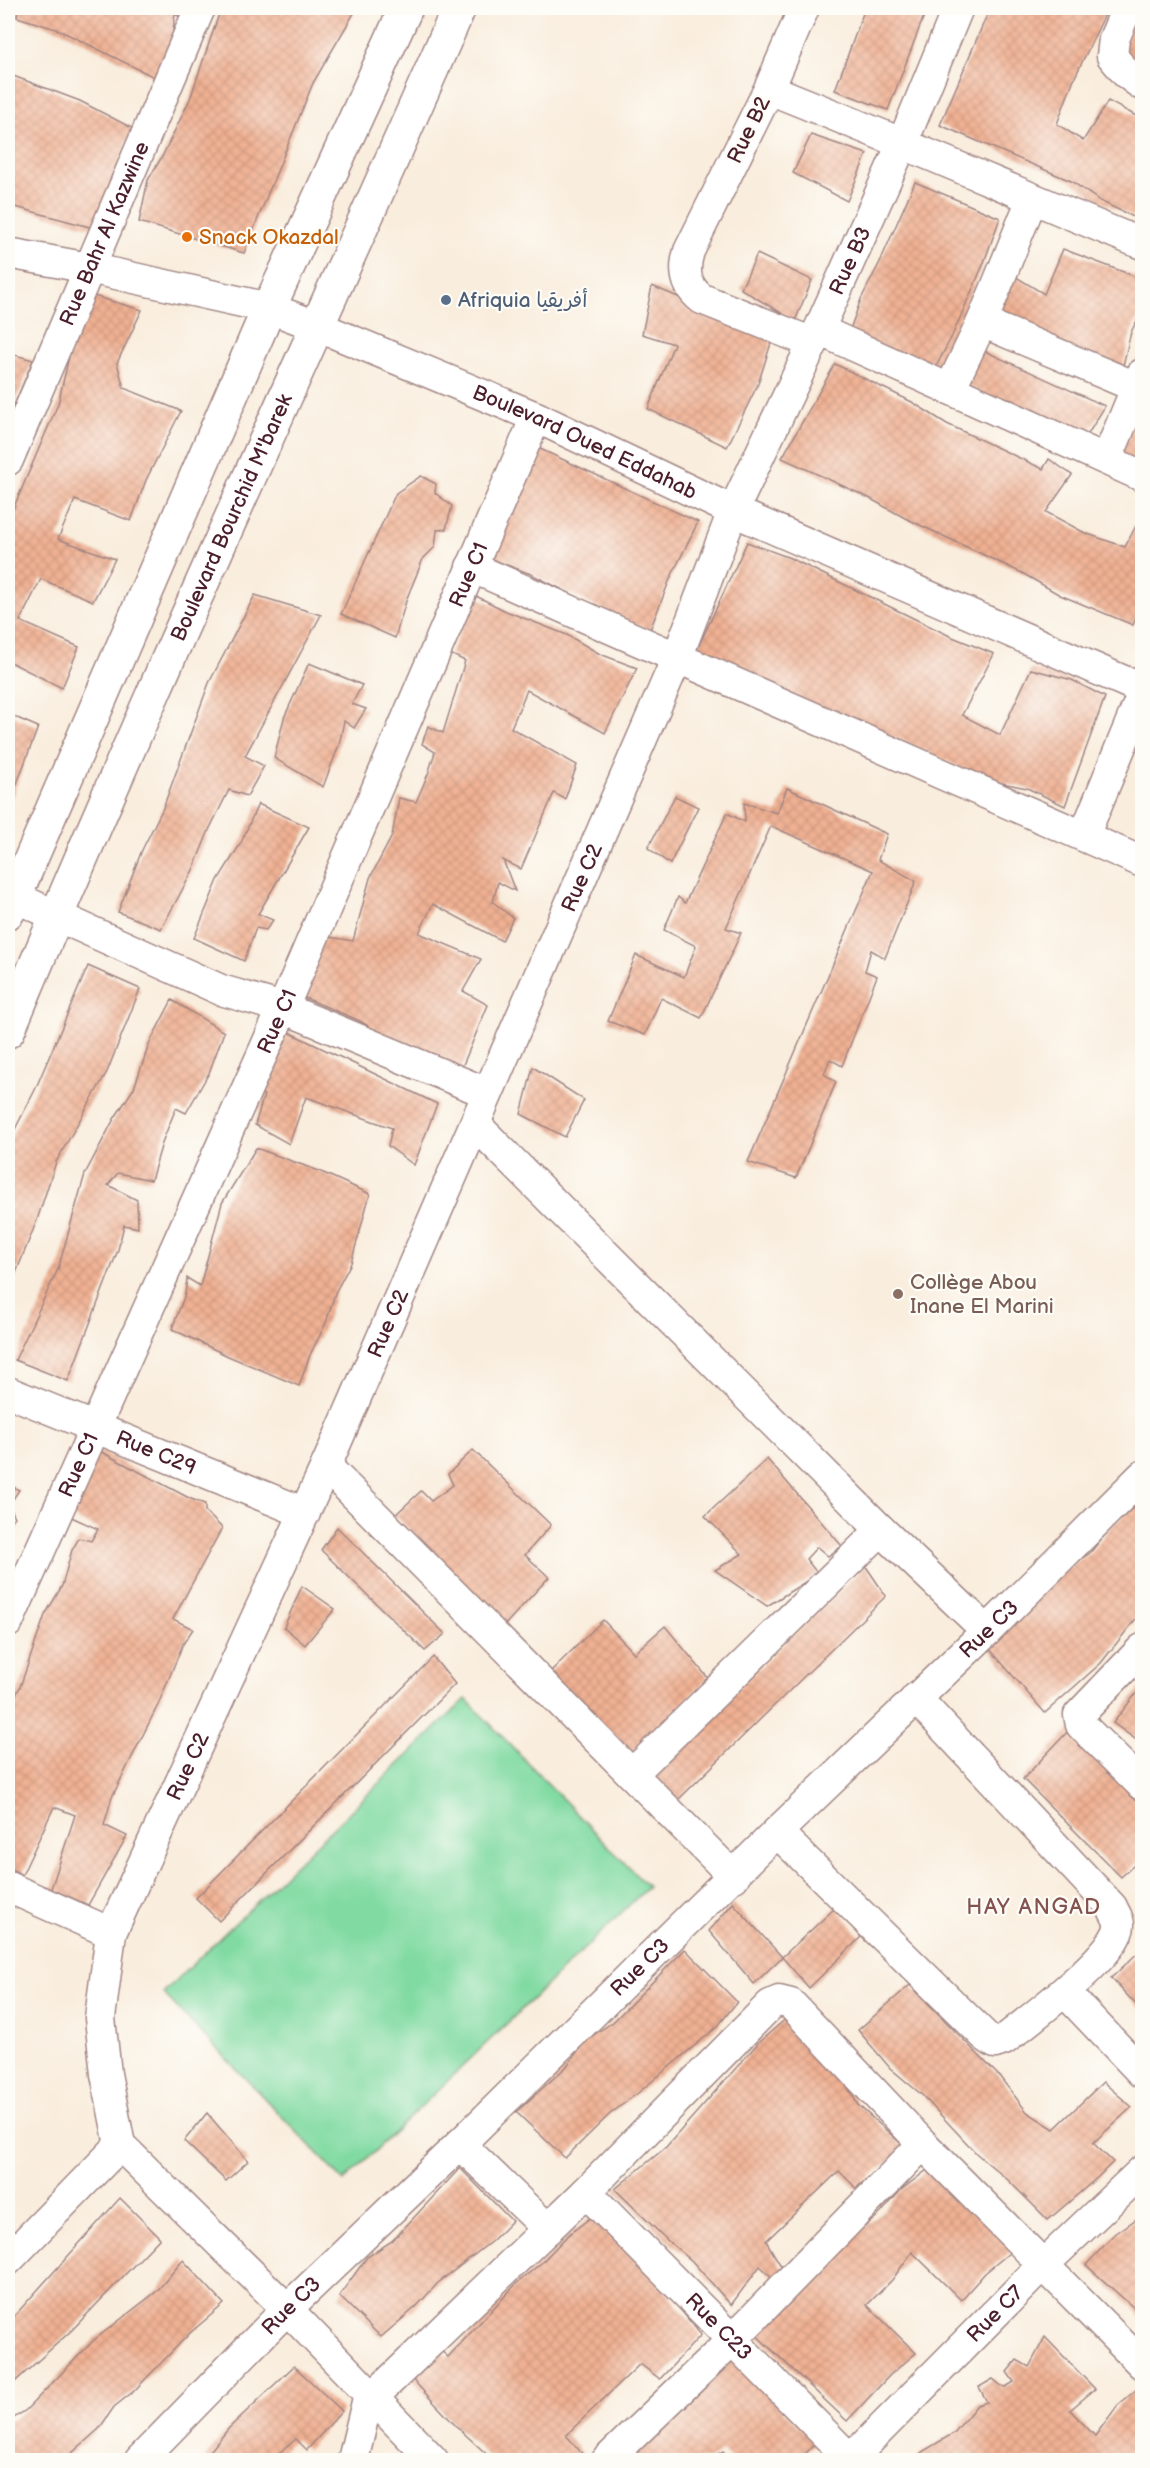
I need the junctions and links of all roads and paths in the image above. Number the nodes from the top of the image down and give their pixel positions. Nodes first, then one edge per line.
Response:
1 (200, 8) edge
2 (406, 8) edge
3 (804, 8) edge
4 (958, 8) edge
5 (1127, 8) edge
6 (452, 10) edge
7 (1143, 85) edge
8 (769, 89) junction
9 (903, 142) junction
10 (1032, 199) junction
11 (1143, 244) edge
12 (8, 253) edge
13 (89, 268) junction
14 (269, 308) junction
15 (982, 322) junction
16 (317, 326) junction
17 (816, 336) junction
18 (1139, 380) edge
19 (950, 389) junction
20 (536, 417) junction
21 (1107, 459) junction
22 (8, 460) edge
23 (1143, 476) edge
24 (733, 511) junction
25 (471, 567) junction
26 (677, 658) junction
27 (1143, 689) edge
28 (1143, 695) edge
29 (1084, 836) junction
30 (1143, 862) edge
31 (10, 901) edge
32 (55, 916) junction
33 (283, 1008) junction
34 (8, 1031) edge
35 (487, 1093) junction
36 (475, 1124) junction
37 (8, 1392) edge
38 (94, 1428) junction
39 (326, 1466) junction
40 (1143, 1476) edge
41 (304, 1513) junction
42 (881, 1530) junction
43 (8, 1622) edge
44 (987, 1631) junction
45 (1143, 1649) edge
46 (916, 1698) junction
47 (632, 1774) junction
48 (1143, 1785) edge
49 (777, 1832) junction
50 (734, 1877) junction
51 (8, 1887) edge
52 (111, 1933) junction
53 (1065, 1992) junction
54 (1143, 2073) edge
55 (460, 2144) junction
56 (923, 2144) junction
57 (120, 2145) junction
58 (1143, 2171) edge
59 (585, 2192) junction
60 (548, 2229) junction
61 (8, 2260) edge
62 (1044, 2264) junction
63 (287, 2309) junction
64 (731, 2341) junction
65 (1143, 2364) edge
66 (371, 2395) junction
67 (140, 2460) edge
68 (353, 2460) edge
69 (433, 2460) edge
70 (607, 2460) edge
71 (850, 2460) edge

1 - 13 street, Rue Bahr Al Kazwine
2 - 14 main road
3 - 8 street, Rue B2
4 - 9 street, Rue B3
5 - 7 street
6 - 16 main road, Boulevard Bourchid M'barek
8 - 9 street
8 - 17 street, Rue B2
9 - 10 street
9 - 17 street, Rue B3
10 - 11 street
10 - 15 street
12 - 13 street, Boulevard Oued Eddahab
13 - 14 street, Boulevard Oued Eddahab
13 - 22 street, Rue Bahr Al Kazwine
14 - 16 street, Boulevard Oued Eddahab
14 - 31 main road
15 - 18 street
15 - 19 street
16 - 20 street, Boulevard Oued Eddahab
16 - 32 main road, Boulevard Bourchid M'barek
17 - 19 street
17 - 24 street, Rue B3
18 - 21 street
19 - 21 street
20 - 24 street, Boulevard Oued Eddahab
20 - 25 street, Rue C1
21 - 23 street
24 - 26 street, Rue C2
24 - 27 street, Boulevard Oued Eddahab
25 - 26 street
25 - 33 street, Rue C1
26 - 29 street
26 - 35 street, Rue C2
28 - 29 street
29 - 30 street
31 - 32 street
32 - 33 street
32 - 34 main road, Boulevard Bourchid M'barek
33 - 35 street
33 - 38 street, Rue C1
35 - 36 street, Rue C2
36 - 39 street, Rue C2
36 - 42 street
37 - 38 street, Rue C29
38 - 41 street, Rue C29
38 - 43 street, Rue C1
39 - 41 street, Rue C2
39 - 47 street
40 - 44 street, Rue C3
41 - 52 street, Rue C2
42 - 44 street
42 - 47 street
44 - 46 street, Rue C3
45 - 48 street
46 - 49 street, Rue C3
46 - 53 street
47 - 50 street
49 - 50 street, Rue C3
49 - 53 street
50 - 55 street, Rue C3
51 - 52 street
52 - 57 street, Rue C2
53 - 54 street
55 - 60 street
55 - 63 street, Rue C3
56 - 59 street
56 - 62 street
56 - 64 street
57 - 61 street
57 - 63 street
58 - 62 street, Rue C7
59 - 60 street
59 - 64 street, Rue C23
60 - 66 street
62 - 65 street
62 - 71 street, Rue C7
63 - 66 street
63 - 67 street, Rue C3
64 - 70 street
64 - 71 street, Rue C23
66 - 68 street
66 - 69 street

